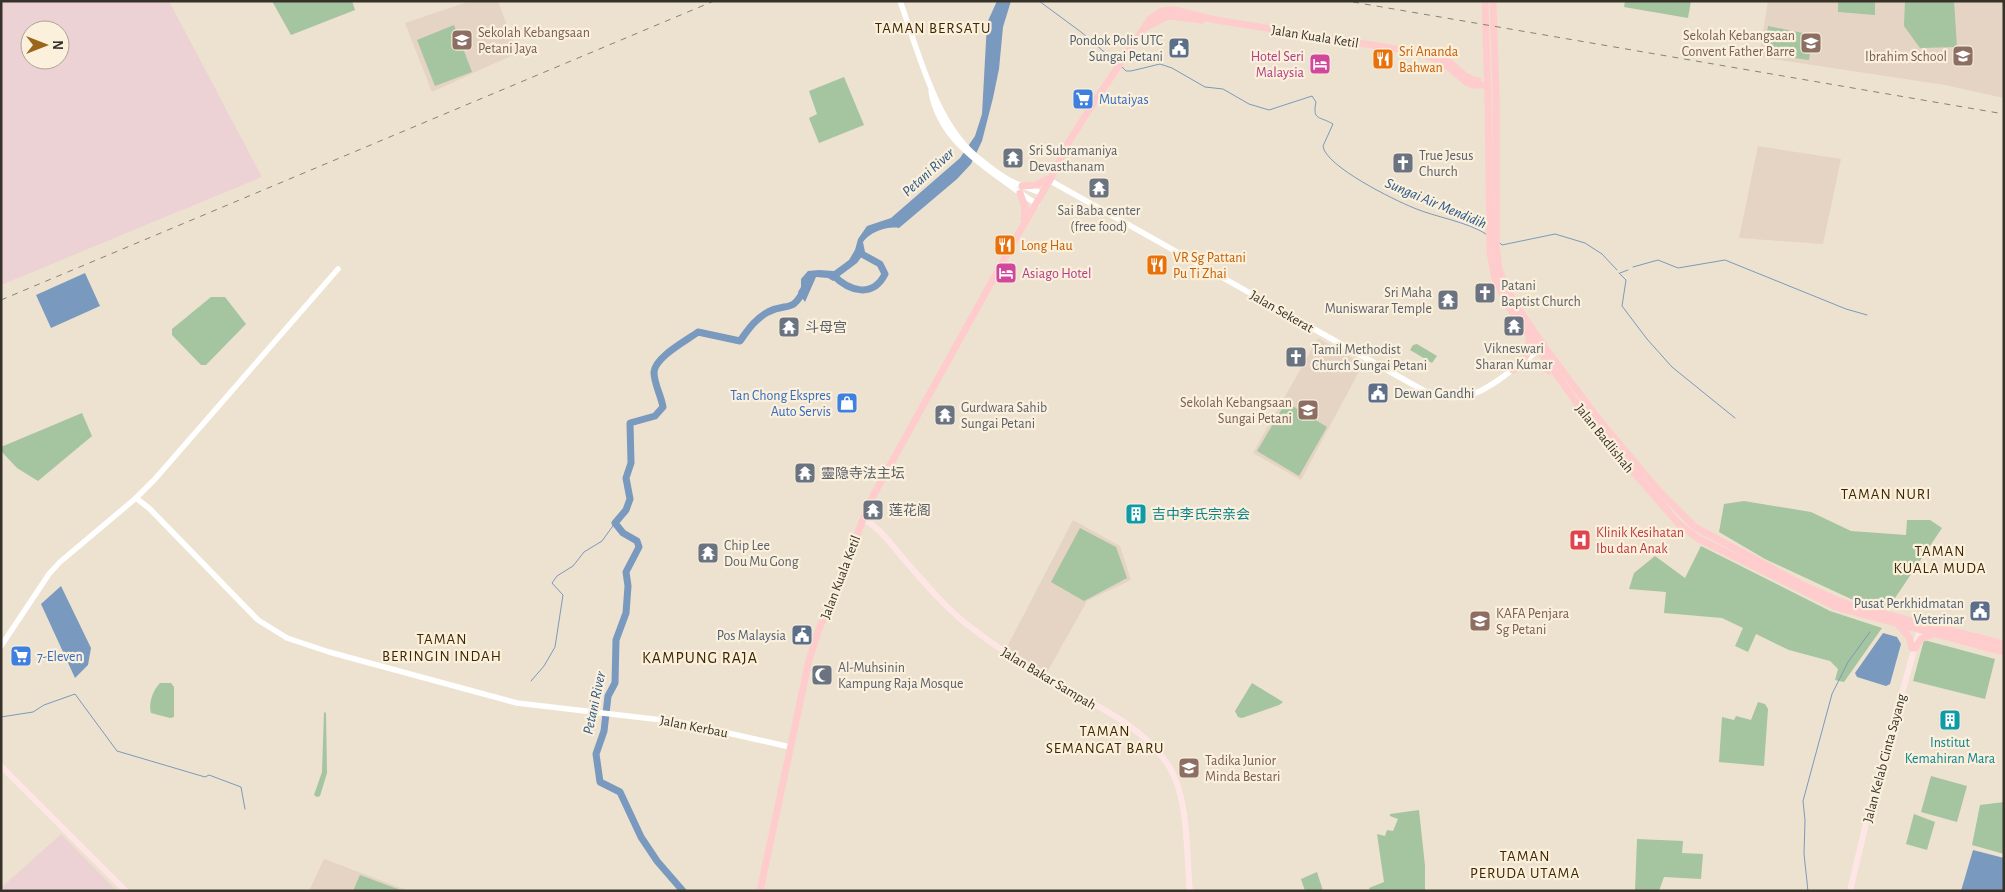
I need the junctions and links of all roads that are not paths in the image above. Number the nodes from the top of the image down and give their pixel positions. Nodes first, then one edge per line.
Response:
1 (900, 1) edge
2 (1489, 4) edge
3 (1491, 34) junction
4 (1487, 62) junction
5 (1473, 82) junction
6 (1488, 83) junction
7 (1488, 99) junction
8 (1496, 125) junction
9 (1048, 180) junction
10 (1030, 188) junction
11 (1023, 192) junction
12 (1040, 193) junction
13 (1035, 203) junction
14 (1024, 218) junction
15 (1493, 232) junction
16 (1017, 236) junction
17 (338, 269) dead end
18 (1529, 338) junction
19 (1541, 348) junction
20 (1521, 364) junction
21 (1513, 370) junction
22 (1562, 384) junction
23 (136, 498) junction
24 (862, 518) junction
25 (1804, 589) junction
26 (1896, 624) junction
27 (1918, 627) junction
28 (1933, 634) junction
29 (2004, 644) edge
30 (1, 646) edge
31 (1913, 648) junction
32 (2004, 652) edge
33 (790, 747) junction
34 (1, 766) edge
35 (1859, 848) junction
36 (126, 891) edge
37 (760, 891) edge
38 (1190, 891) edge
39 (1846, 891) edge
40 (1850, 891) edge

1 - 11 street
2 - 3 main road, Jalan Badlishah
3 - 4 main road, Jalan Badlishah
3 - 6 main road
3 - 8 main road, Jalan Badlishah
4 - 5 main road
4 - 6 main road, Jalan Badlishah
5 - 6 main road
5 - 7 main road, Jalan Kuala Ketil
5 - 9 main road, Jalan Kuala Ketil
6 - 7 main road, Jalan Badlishah
6 - 8 main road
7 - 15 main road, Jalan Badlishah
8 - 15 main road, Jalan Badlishah
9 - 11 main road
9 - 12 main road, Jalan Kuala Ketil
9 - 21 street, Jalan Sekerat
10 - 11 street
10 - 11 street
10 - 12 street
11 - 13 street
11 - 14 main road
12 - 13 main road, Jalan Kuala Ketil
13 - 14 main road, Jalan Kuala Ketil
13 - 16 main road, Jalan Kuala Ketil
14 - 16 main road, Jalan Kuala Ketil
15 - 18 main road, Jalan Badlishah
15 - 19 main road, Jalan Badlishah
16 - 24 main road, Jalan Kuala Ketil
17 - 23 street
18 - 19 main road, Jalan Badlishah
18 - 20 main road
19 - 20 street, Jalan Sekerat
19 - 22 main road, Jalan Badlishah
19 - 25 main road, Jalan Badlishah
20 - 21 street, Jalan Sekerat
21 - 22 main road
22 - 25 main road, Jalan Badlishah
23 - 30 street
23 - 33 street, Jalan Kerbau
24 - 33 main road, Jalan Kuala Ketil
24 - 38 main road, Jalan Bakar Sampah
25 - 26 main road, Jalan Badlishah
25 - 27 main road, Jalan Badlishah
26 - 27 main road, Jalan Badlishah
26 - 31 main road
27 - 28 main road, Jalan Badlishah
27 - 29 main road, Jalan Badlishah
27 - 31 main road, Jalan Kelab Cinta Sayang
28 - 31 main road
28 - 32 main road, Jalan Badlishah
31 - 35 main road, Jalan Kelab Cinta Sayang
33 - 37 main road, Jalan Kuala Ketil
34 - 36 main road
35 - 39 main road, Jalan Kelab Cinta Sayang
35 - 40 main road, Jalan Kelab Cinta Sayang

